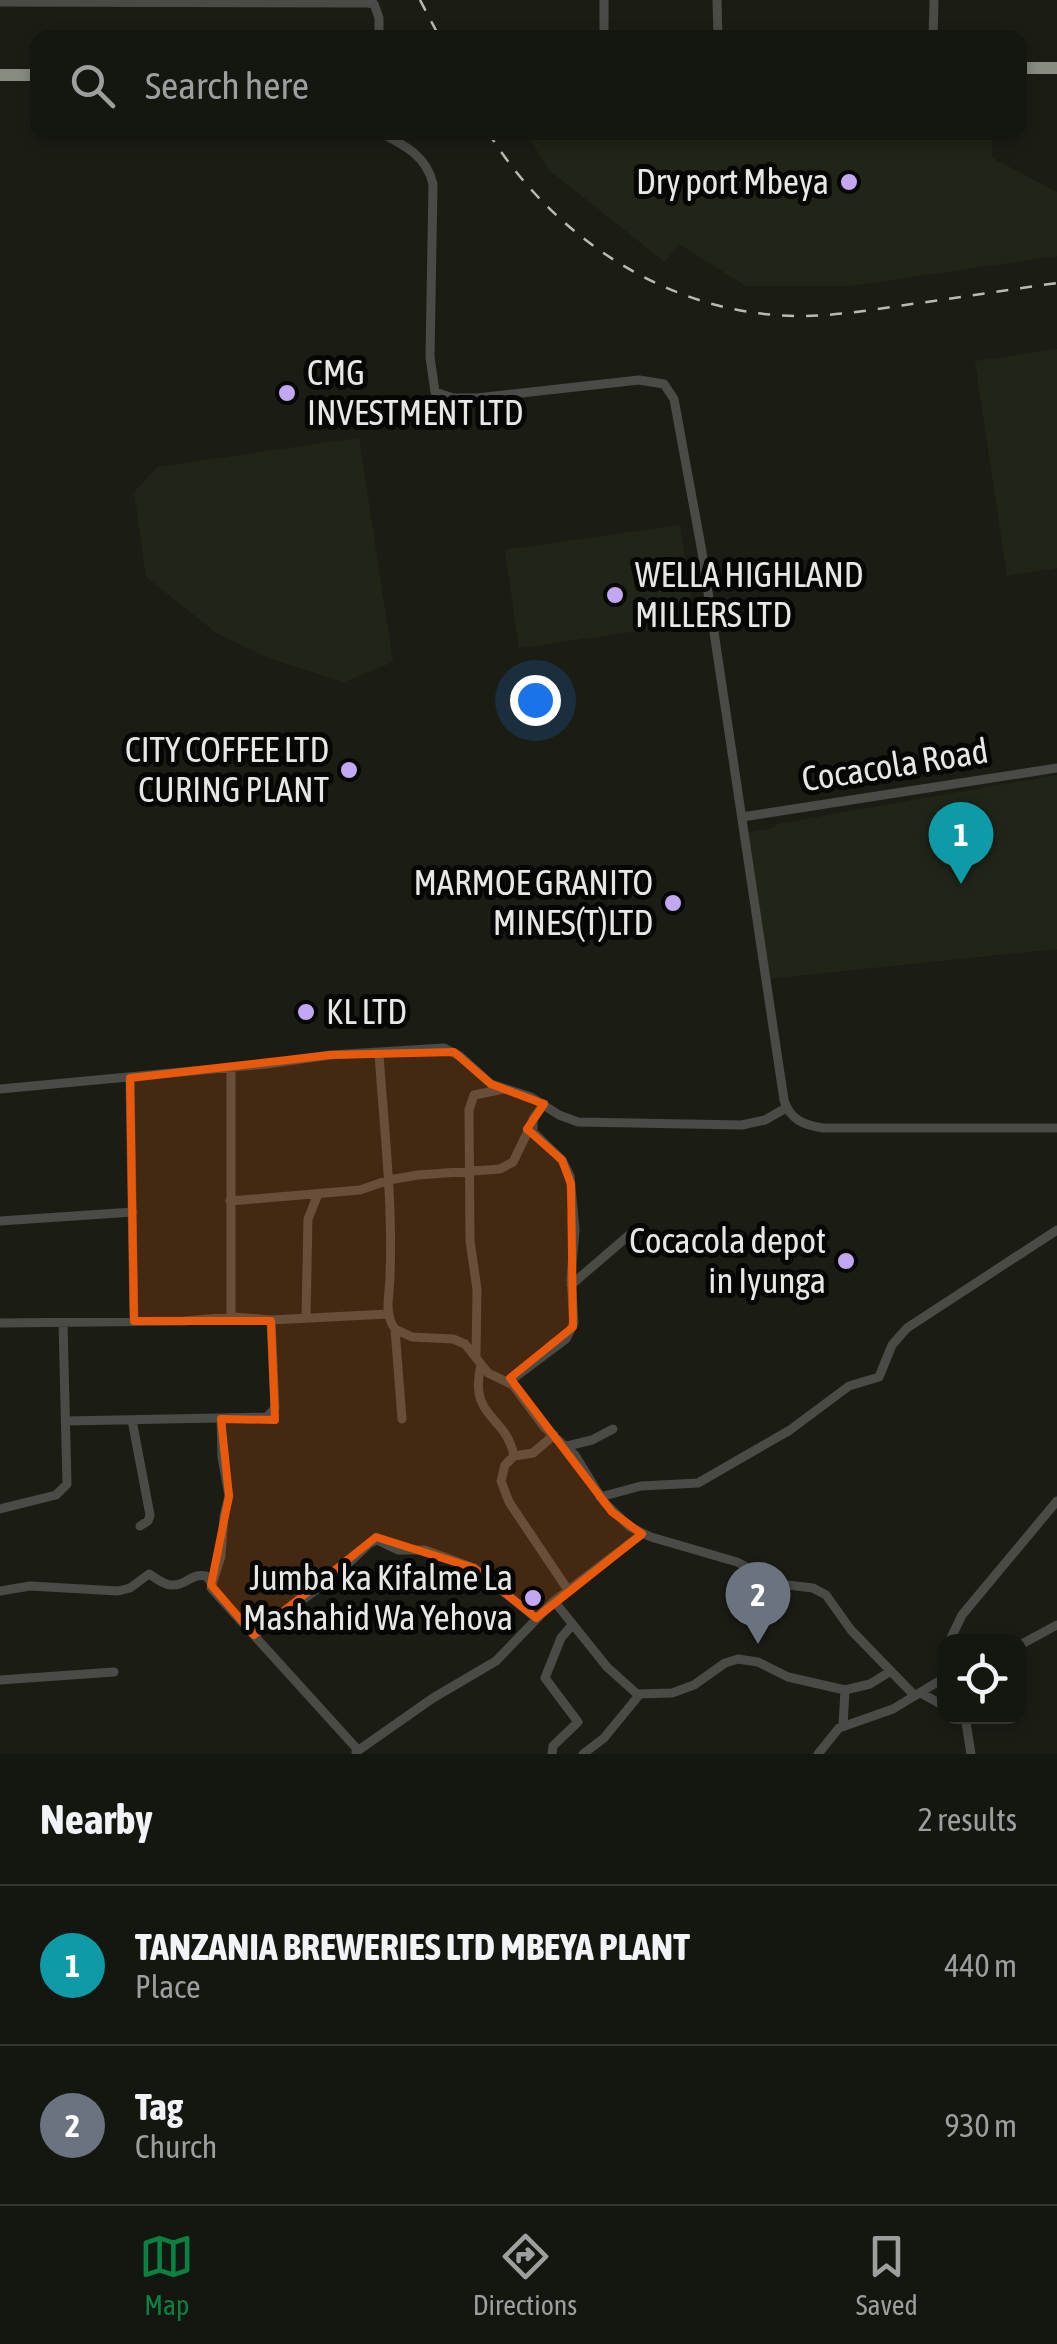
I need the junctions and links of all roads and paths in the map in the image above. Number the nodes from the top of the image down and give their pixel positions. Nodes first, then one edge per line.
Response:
1 (604, 0) edge
2 (717, 0) edge
3 (934, 0) edge
4 (152, 1) edge
5 (0, 2) edge
6 (123, 2) edge
7 (376, 2) edge
8 (380, 30) edge
9 (604, 30) edge
10 (718, 30) edge
11 (933, 30) edge
12 (1027, 68) edge
13 (1057, 68) edge
14 (30, 74) edge
15 (0, 75) edge
16 (393, 140) edge
17 (1057, 768) edge
18 (742, 817) junction
19 (379, 1054) junction
20 (230, 1068) junction
21 (130, 1078) junction
22 (504, 1089) junction
23 (0, 1090) edge
24 (544, 1104) junction
25 (786, 1108) junction
26 (532, 1123) junction
27 (1057, 1128) edge
28 (471, 1173) junction
29 (388, 1180) junction
30 (318, 1194) junction
31 (230, 1202) junction
32 (133, 1212) junction
33 (0, 1221) edge
34 (635, 1230) dead end
35 (1057, 1230) edge
36 (571, 1284) junction
37 (388, 1314) junction
38 (306, 1316) junction
39 (231, 1317) junction
40 (271, 1320) junction
41 (134, 1321) junction
42 (0, 1323) edge
43 (63, 1323) junction
44 (395, 1329) junction
45 (479, 1360) junction
46 (510, 1382) junction
47 (220, 1419) junction
48 (402, 1419) dead end
49 (132, 1420) junction
50 (66, 1422) junction
51 (613, 1429) dead end
52 (554, 1435) junction
53 (567, 1446) junction
54 (514, 1456) junction
55 (600, 1497) junction
56 (1057, 1501) edge
57 (0, 1509) edge
58 (140, 1526) dead end
59 (642, 1534) junction
60 (211, 1582) junction
61 (568, 1590) junction
62 (0, 1592) edge
63 (554, 1601) junction
64 (536, 1618) junction
65 (572, 1625) junction
66 (1057, 1625) edge
67 (254, 1634) junction
68 (953, 1634) edge
69 (1027, 1641) edge
70 (892, 1671) junction
71 (114, 1672) dead end
72 (0, 1680) edge
73 (937, 1682) edge
74 (846, 1690) junction
75 (640, 1694) junction
76 (916, 1694) junction
77 (937, 1701) edge
78 (965, 1724) edge
79 (843, 1726) junction
80 (356, 1752) edge
81 (552, 1754) edge
82 (583, 1754) edge
83 (818, 1754) edge
84 (971, 1754) edge

1 - 9 street
2 - 10 street
3 - 11 street
4 - 6 street
4 - 7 street
5 - 6 street
7 - 8 street
12 - 13 highway
14 - 15 highway
16 - 18 street
17 - 18 street, Cocacola Road
18 - 25 street
19 - 20 street
19 - 22 street
19 - 29 street
20 - 21 street
20 - 31 street
21 - 23 street
21 - 32 street
22 - 24 street
22 - 28 street
24 - 25 street
24 - 26 street
25 - 27 street
26 - 28 street
26 - 36 street
28 - 29 street
28 - 45 street
29 - 30 street
29 - 37 street
30 - 31 street
30 - 38 street
31 - 39 street
32 - 33 street
32 - 41 street
34 - 36 street
35 - 55 street
36 - 46 street
37 - 38 street
37 - 44 street
38 - 40 street
39 - 40 street
39 - 41 street
40 - 47 street
41 - 43 street
42 - 43 street
43 - 50 street
44 - 45 street
44 - 48 street
45 - 46 street
45 - 54 street
46 - 52 street
47 - 49 street
47 - 60 street
49 - 50 street
49 - 58 street
50 - 57 street
51 - 53 street
52 - 53 street
52 - 54 street
53 - 55 street
54 - 61 street
55 - 59 street
56 - 68 street
59 - 61 street
59 - 70 street
60 - 62 street
60 - 67 street
61 - 63 street
63 - 64 street
63 - 65 street
64 - 67 street
64 - 80 street
65 - 75 street
65 - 81 street
66 - 69 street
67 - 80 street
70 - 74 street
70 - 76 street
71 - 72 street
73 - 76 street
74 - 75 street
74 - 79 street
75 - 82 street
76 - 77 street
76 - 79 street
78 - 84 street
79 - 83 street

